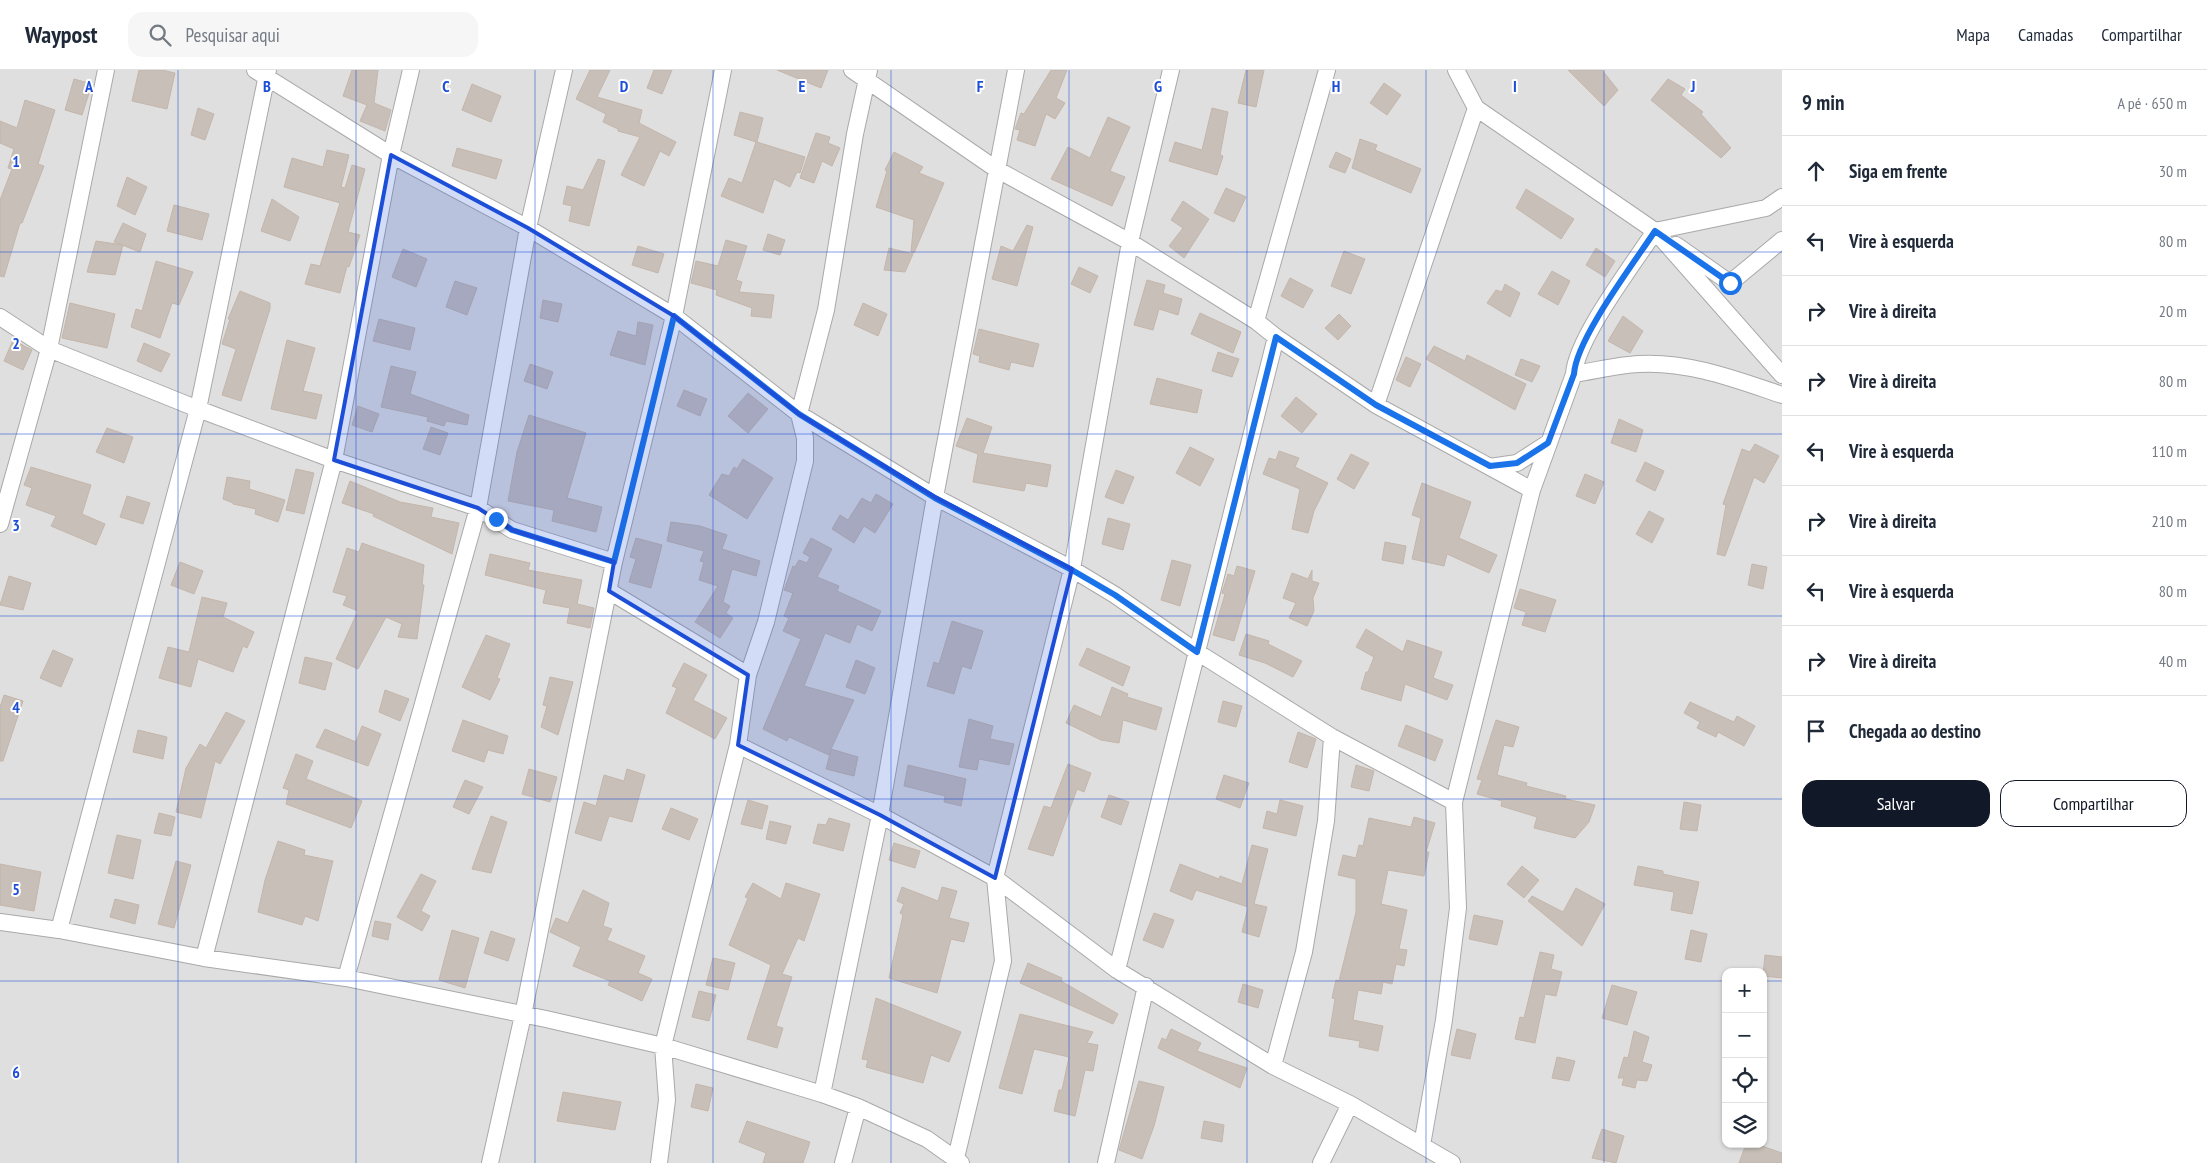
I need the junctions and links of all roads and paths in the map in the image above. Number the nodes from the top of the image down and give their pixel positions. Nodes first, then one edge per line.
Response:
1 (106, 70) edge
2 (412, 70) edge
3 (564, 70) edge
4 (723, 70) edge
5 (852, 70) edge
6 (1016, 70) edge
7 (1171, 70) edge
8 (1327, 70) edge
9 (1456, 70) edge
10 (263, 72) edge
11 (868, 74) edge
12 (1476, 108) junction
13 (391, 155) junction
14 (996, 169) junction
15 (1782, 197) edge
16 (528, 228) junction
17 (1655, 231) junction
18 (1782, 240) edge
19 (1130, 242) junction
20 (674, 316) junction
21 (0, 317) edge
22 (1256, 321) junction
23 (1276, 337) junction
24 (49, 349) junction
25 (1574, 374) junction
26 (1782, 375) edge
27 (1782, 395) edge
28 (1376, 405) junction
29 (198, 409) junction
30 (799, 414) junction
31 (1548, 443) junction
32 (334, 460) junction
33 (1490, 466) junction
34 (1532, 490) junction
35 (935, 498) junction
36 (478, 508) junction
37 (0, 524) edge
38 (614, 562) junction
39 (1072, 570) junction
40 (610, 591) junction
41 (1197, 652) junction
42 (748, 675) junction
43 (1332, 737) junction
44 (738, 745) junction
45 (1454, 802) junction
46 (880, 815) junction
47 (995, 878) junction
48 (0, 922) edge
49 (59, 930) junction
50 (204, 958) junction
51 (1117, 970) junction
52 (346, 978) junction
53 (1146, 986) junction
54 (523, 1015) junction
55 (663, 1046) junction
56 (1273, 1066) junction
57 (822, 1094) junction
58 (1350, 1104) junction
59 (858, 1107) junction
60 (1422, 1144) junction
61 (958, 1160) edge
62 (490, 1163) edge
63 (660, 1163) edge
64 (843, 1163) edge
65 (1106, 1163) edge
66 (1321, 1163) edge
67 (1452, 1163) edge

1 - 24 street
2 - 13 street
3 - 16 street
4 - 20 street
5 - 11 street
6 - 14 street
7 - 19 street
8 - 22 street
9 - 12 street
10 - 13 street
10 - 29 street
11 - 14 street
11 - 30 street
12 - 17 street
12 - 28 street
13 - 16 street
13 - 32 street
14 - 19 street
14 - 35 street
15 - 17 street
16 - 20 street
16 - 36 street
17 - 18 street
17 - 25 street
17 - 26 street
19 - 22 street
19 - 39 street
20 - 30 street
20 - 38 street
21 - 24 street
22 - 23 street
23 - 28 street
23 - 41 street
24 - 29 street
24 - 37 street
25 - 27 street
25 - 31 street
28 - 33 street
29 - 32 street
29 - 49 street
30 - 35 street
30 - 42 street
31 - 33 street
31 - 34 street
32 - 36 street
32 - 50 street
33 - 34 street
34 - 45 street
35 - 39 street
35 - 46 street
36 - 38 street
36 - 52 street
38 - 40 street
39 - 41 street
39 - 47 street
40 - 42 street
40 - 54 street
41 - 43 street
41 - 51 street
42 - 44 street
43 - 45 street
43 - 56 street
44 - 46 street
44 - 55 street
45 - 60 street
46 - 47 street
46 - 57 street
47 - 51 street
47 - 61 street
48 - 49 street
49 - 50 street
50 - 52 street
51 - 53 street
52 - 54 street
53 - 56 street
53 - 65 street
54 - 55 street
54 - 62 street
55 - 57 street
55 - 63 street
56 - 58 street
57 - 59 street
58 - 60 street
58 - 66 street
59 - 61 street
59 - 64 street
60 - 67 street

